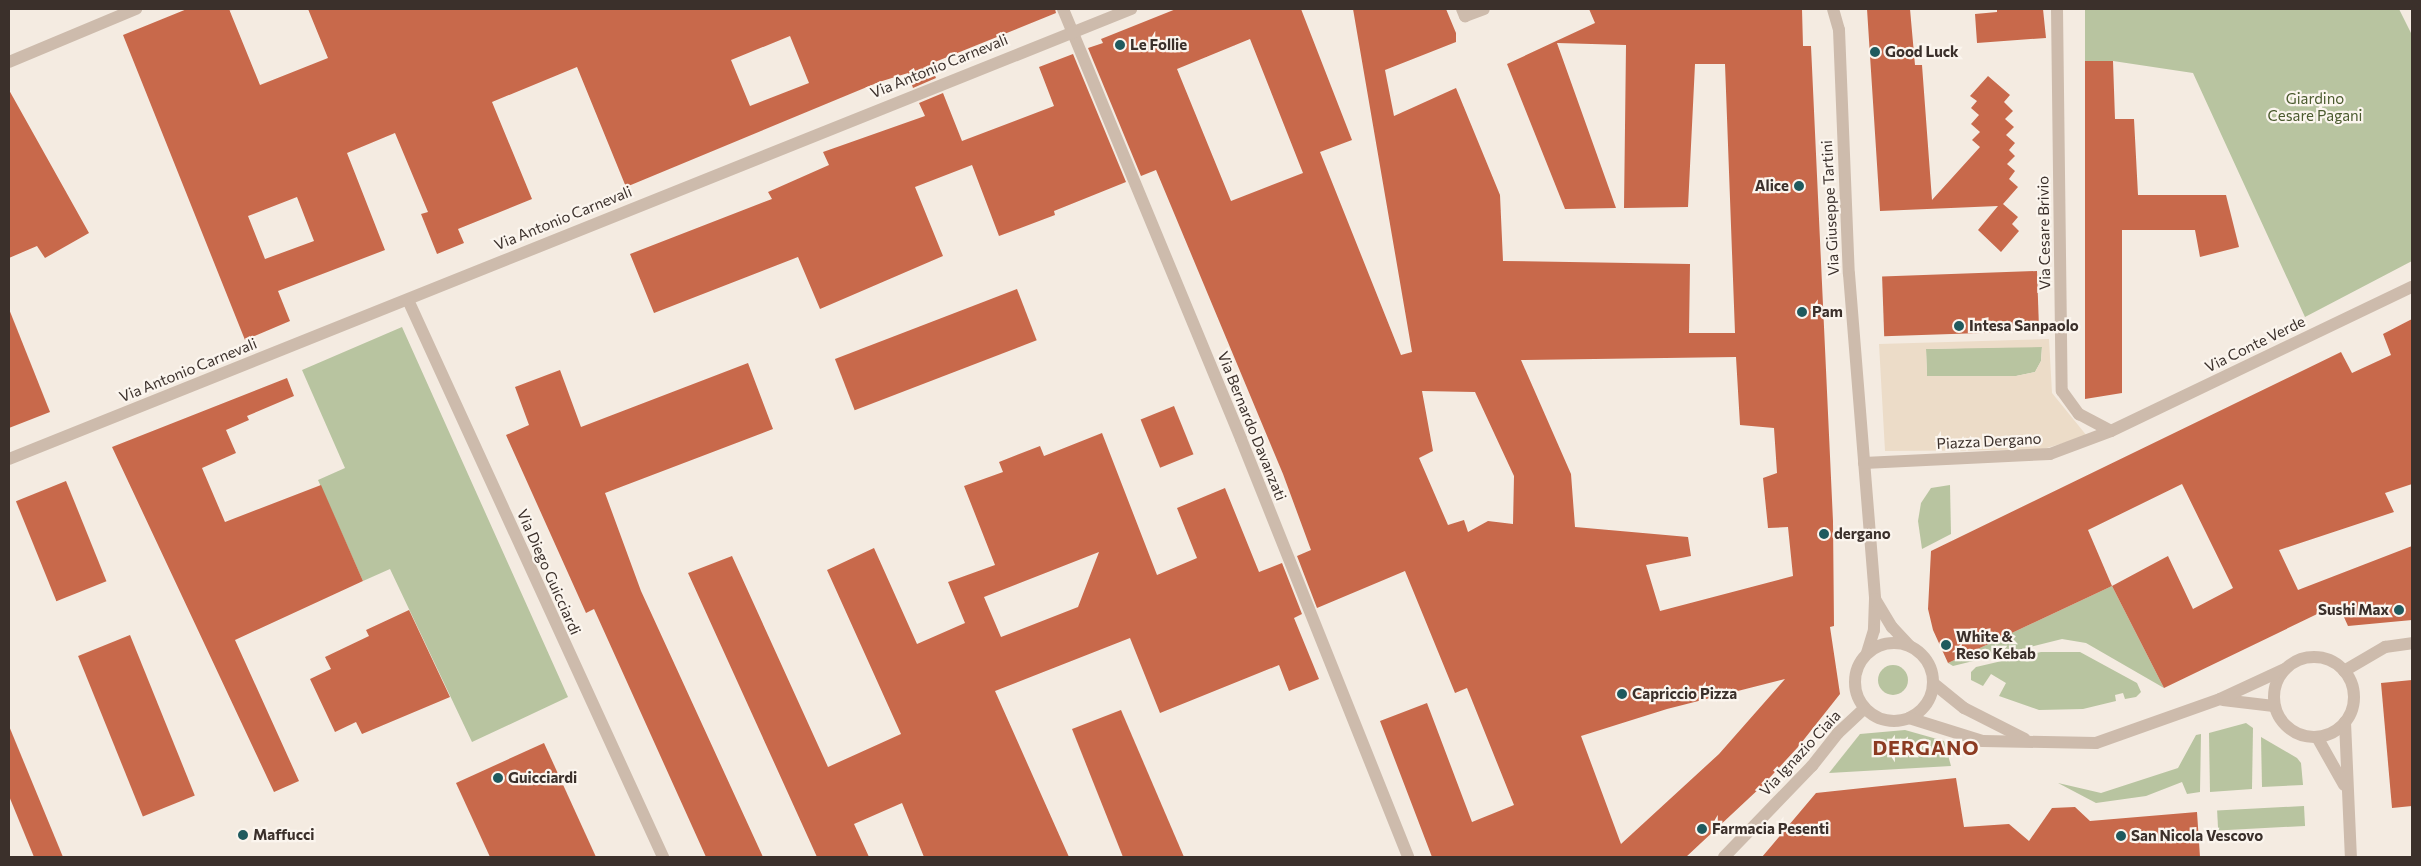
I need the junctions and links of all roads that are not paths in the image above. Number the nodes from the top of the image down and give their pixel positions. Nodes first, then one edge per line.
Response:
1 (136, 9) edge
2 (1063, 9) edge
3 (1131, 9) edge
4 (1484, 9) edge
5 (1833, 9) edge
6 (2057, 9) edge
7 (1464, 12) edge
8 (1072, 30) junction
9 (9, 62) edge
10 (2412, 287) edge
11 (408, 300) junction
12 (2111, 431) junction
13 (9, 459) edge
14 (1864, 463) junction
15 (1875, 599) junction
16 (2412, 643) edge
17 (1910, 646) junction
18 (1867, 653) junction
19 (2285, 669) junction
20 (2344, 670) junction
21 (1933, 683) junction
22 (2220, 699) junction
23 (2274, 706) junction
24 (1864, 709) junction
25 (1909, 718) junction
26 (2345, 722) junction
27 (2317, 737) junction
28 (2028, 740) junction
29 (2346, 787) junction
30 (664, 857) edge
31 (1408, 857) edge
32 (1724, 857) edge
33 (2351, 857) edge

1 - 9 street
2 - 8 street, Via Bernardo Davanzati
3 - 8 street, Via Antonio Carnevali
4 - 7 street
5 - 14 street, Via Giuseppe Tartini
6 - 12 street, Via Cesare Brivio
8 - 11 street, Via Antonio Carnevali
8 - 31 street, Via Bernardo Davanzati
10 - 12 street, Via Conte Verde
11 - 13 street, Via Antonio Carnevali
11 - 30 street, Via Diego Guicciardi
12 - 14 street, Piazza Dergano
14 - 15 street
15 - 17 street
15 - 18 street
16 - 20 street
17 - 18 street
17 - 21 street
18 - 24 street
19 - 20 street
19 - 22 street
19 - 23 street
20 - 26 street
21 - 25 street
21 - 28 street
22 - 23 street
22 - 28 street
23 - 27 street
24 - 25 street
24 - 32 street, Via Ignazio Ciaia
25 - 28 street
26 - 27 street
26 - 29 street
27 - 29 street
29 - 33 street

